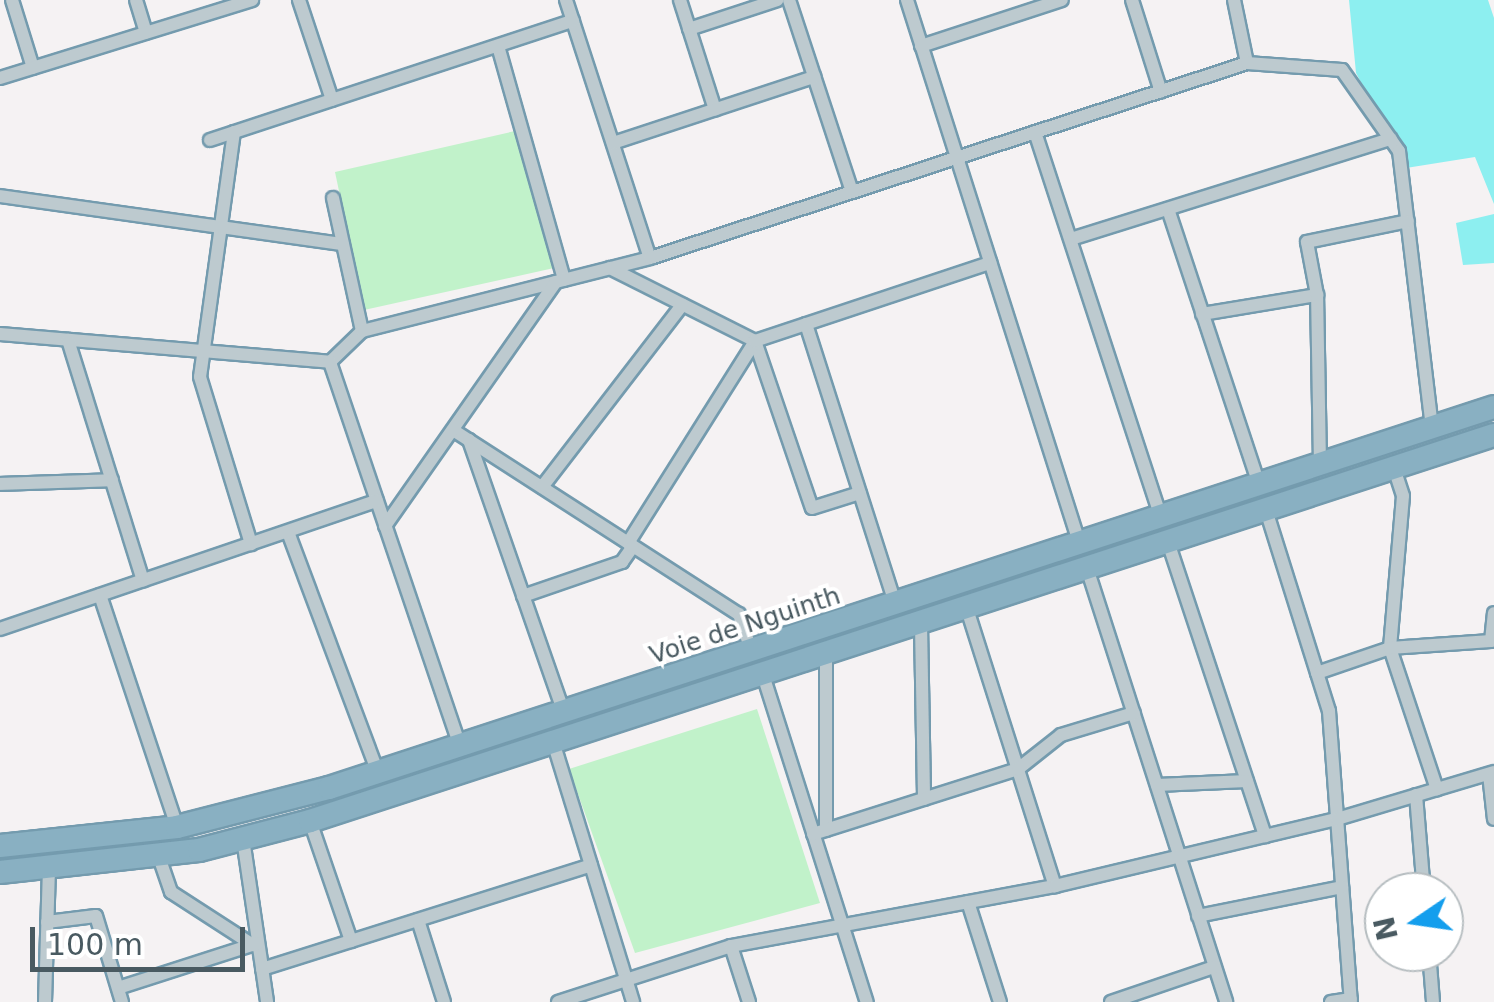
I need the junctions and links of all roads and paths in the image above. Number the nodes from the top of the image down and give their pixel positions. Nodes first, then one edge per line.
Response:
1 (12, 0) edge
2 (136, 0) edge
3 (252, 0) edge
4 (299, 0) edge
5 (566, 0) edge
6 (680, 0) edge
7 (777, 0) edge
8 (790, 0) edge
9 (906, 0) edge
10 (1062, 0) edge
11 (1132, 0) edge
12 (1234, 0) edge
13 (1033, 4) edge
14 (573, 21) junction
15 (689, 28) junction
16 (146, 33) junction
17 (498, 46) junction
18 (921, 46) junction
19 (1247, 64) junction
20 (32, 68) junction
21 (0, 78) edge
22 (814, 78) junction
23 (1160, 92) junction
24 (332, 100) junction
25 (715, 110) junction
26 (234, 132) junction
27 (1036, 132) junction
28 (210, 140) dead end
29 (1391, 140) junction
30 (612, 143) junction
31 (957, 158) junction
32 (852, 192) junction
33 (0, 196) edge
34 (332, 198) dead end
35 (1168, 209) junction
36 (1408, 220) junction
37 (221, 227) junction
38 (1070, 240) junction
39 (342, 244) junction
40 (650, 258) junction
41 (990, 262) junction
42 (610, 268) junction
43 (560, 281) junction
44 (1317, 295) junction
45 (682, 305) junction
46 (1202, 314) junction
47 (806, 324) junction
48 (362, 331) junction
49 (0, 334) edge
50 (68, 340) junction
51 (755, 341) junction
52 (204, 351) junction
53 (330, 362) junction
54 (1494, 407) edge
55 (1432, 427) junction
56 (452, 430) junction
57 (1494, 435) edge
58 (469, 440) junction
59 (1320, 464) junction
60 (1394, 468) junction
61 (112, 480) junction
62 (0, 484) edge
63 (1259, 484) junction
64 (542, 487) junction
65 (860, 494) junction
66 (377, 502) junction
67 (1266, 510) junction
68 (1161, 517) junction
69 (385, 526) junction
70 (288, 532) junction
71 (1168, 542) junction
72 (1080, 543) junction
73 (251, 544) junction
74 (631, 545) junction
75 (1088, 569) junction
76 (143, 580) junction
77 (100, 595) junction
78 (523, 596) junction
79 (896, 606) junction
80 (967, 609) junction
81 (1494, 613) edge
82 (921, 624) junction
83 (0, 629) edge
84 (1390, 648) junction
85 (752, 652) junction
86 (826, 654) junction
87 (1317, 673) junction
88 (763, 675) junction
89 (564, 713) junction
90 (1134, 713) junction
91 (554, 744) junction
92 (460, 747) junction
93 (1018, 768) junction
94 (378, 773) junction
95 (1491, 773) edge
96 (1247, 782) junction
97 (1157, 786) junction
98 (1437, 789) junction
99 (1416, 795) junction
100 (924, 798) junction
101 (1337, 819) junction
102 (1494, 819) edge
103 (310, 820) junction
104 (177, 828) junction
105 (820, 832) junction
106 (120, 834) junction
107 (1265, 836) junction
108 (49, 840) junction
109 (243, 840) junction
110 (0, 846) edge
111 (1179, 856) junction
112 (159, 857) junction
113 (122, 860) junction
114 (590, 865) junction
115 (48, 867) junction
116 (0, 872) edge
117 (1422, 872) edge
118 (1055, 886) junction
119 (1342, 887) junction
120 (968, 902) junction
121 (1198, 916) junction
122 (418, 920) junction
123 (47, 922) junction
124 (843, 926) junction
125 (350, 941) junction
126 (256, 944) junction
127 (732, 946) junction
128 (1214, 967) junction
129 (262, 969) junction
130 (1431, 972) edge
131 (626, 980) junction
132 (120, 995) edge
133 (1351, 1000) edge
134 (45, 1002) edge
135 (267, 1002) edge
136 (444, 1002) edge
137 (558, 1002) edge
138 (633, 1002) edge
139 (749, 1002) edge
140 (867, 1002) edge
141 (1000, 1002) edge
142 (1111, 1002) edge
143 (1226, 1002) edge
144 (1331, 1002) edge
145 (1433, 1002) edge

1 - 20 street
2 - 16 street
3 - 16 street
4 - 24 street
5 - 14 street
6 - 15 street
7 - 15 street
8 - 22 street
9 - 18 street
10 - 13 street
11 - 23 street
12 - 19 street
13 - 18 street
14 - 17 street
14 - 30 street
15 - 25 street
16 - 20 street
17 - 24 street
17 - 43 street
18 - 31 street
19 - 23 street
19 - 29 street
20 - 21 street
22 - 25 street
22 - 32 street
23 - 27 street
24 - 26 street
25 - 30 street
26 - 28 street
26 - 37 street
27 - 31 street
27 - 38 street
29 - 35 street
29 - 36 street
30 - 40 street
31 - 32 street
31 - 41 street
32 - 40 street
33 - 37 street
34 - 39 street
35 - 38 street
35 - 46 street
36 - 44 street
36 - 55 street
37 - 39 street
37 - 52 street
38 - 68 street
39 - 48 street
40 - 42 street
41 - 47 street
41 - 72 street
42 - 43 street
42 - 45 street
43 - 48 street
43 - 56 street
44 - 46 street
44 - 59 street
45 - 51 street
45 - 64 street
46 - 63 street
47 - 51 street
47 - 65 street
48 - 53 street
49 - 50 street
50 - 52 street
50 - 61 street
51 - 65 street
51 - 74 street
52 - 53 street
52 - 73 street
53 - 66 street
54 - 55 highway, Voie de Nguinth
55 - 59 highway, Voie de Nguinth
56 - 58 street
56 - 69 street
57 - 60 highway, Voie de Nguinth
58 - 64 street
58 - 78 street
59 - 63 highway, Voie de Nguinth
60 - 67 highway, Voie de Nguinth
60 - 84 street
61 - 62 street
61 - 76 street
63 - 68 highway, Voie de Nguinth
64 - 74 street
65 - 79 street
66 - 69 street
66 - 70 street
67 - 71 highway, Voie de Nguinth
67 - 87 street
68 - 72 highway, Voie de Nguinth
69 - 92 street
70 - 73 street
70 - 94 street
71 - 75 highway, Voie de Nguinth
71 - 96 street
72 - 75 street
72 - 79 highway, Voie de Nguinth
73 - 76 street
74 - 78 street
74 - 85 street
75 - 80 highway, Voie de Nguinth
75 - 90 street
76 - 77 street
77 - 83 street
77 - 104 street
78 - 89 street
79 - 85 highway, Voie de Nguinth
80 - 82 highway, Voie de Nguinth
80 - 93 street
81 - 84 street
82 - 86 highway, Voie de Nguinth
82 - 100 street
84 - 87 street
84 - 98 street
85 - 89 highway, Voie de Nguinth
86 - 88 highway, Voie de Nguinth
86 - 105 street
87 - 101 street
88 - 91 highway, Voie de Nguinth
88 - 105 street
89 - 92 highway, Voie de Nguinth
90 - 93 street
90 - 97 street
91 - 103 highway, Voie de Nguinth
91 - 114 street
92 - 94 highway, Voie de Nguinth
93 - 100 street
93 - 118 street
94 - 104 highway, Voie de Nguinth
95 - 98 street
95 - 102 street
96 - 97 street
96 - 107 street
97 - 111 street
98 - 99 street
99 - 101 street
99 - 117 street
100 - 105 street
101 - 107 street
101 - 119 street
103 - 109 highway, Voie de Nguinth
103 - 125 street
104 - 106 highway, Voie de Nguinth
105 - 124 street
106 - 108 highway, Voie de Nguinth
106 - 113 highway
107 - 111 street
108 - 110 highway, Voie de Nguinth
108 - 115 street
109 - 112 highway, Voie de Nguinth
109 - 126 street
111 - 118 street
111 - 121 street
112 - 113 highway, Voie de Nguinth
112 - 126 street
113 - 115 highway, Voie de Nguinth
114 - 122 street
114 - 131 street
115 - 116 highway, Voie de Nguinth
115 - 123 street
118 - 120 street
119 - 121 street
119 - 133 street
120 - 124 street
120 - 141 street
121 - 128 street
122 - 125 street
122 - 136 street
123 - 132 street
123 - 134 street
124 - 127 street
124 - 140 street
125 - 129 street
126 - 129 street
126 - 132 street
127 - 131 street
127 - 139 street
128 - 142 street
128 - 143 street
129 - 135 street
130 - 145 street
131 - 137 street
131 - 138 street
133 - 144 street

